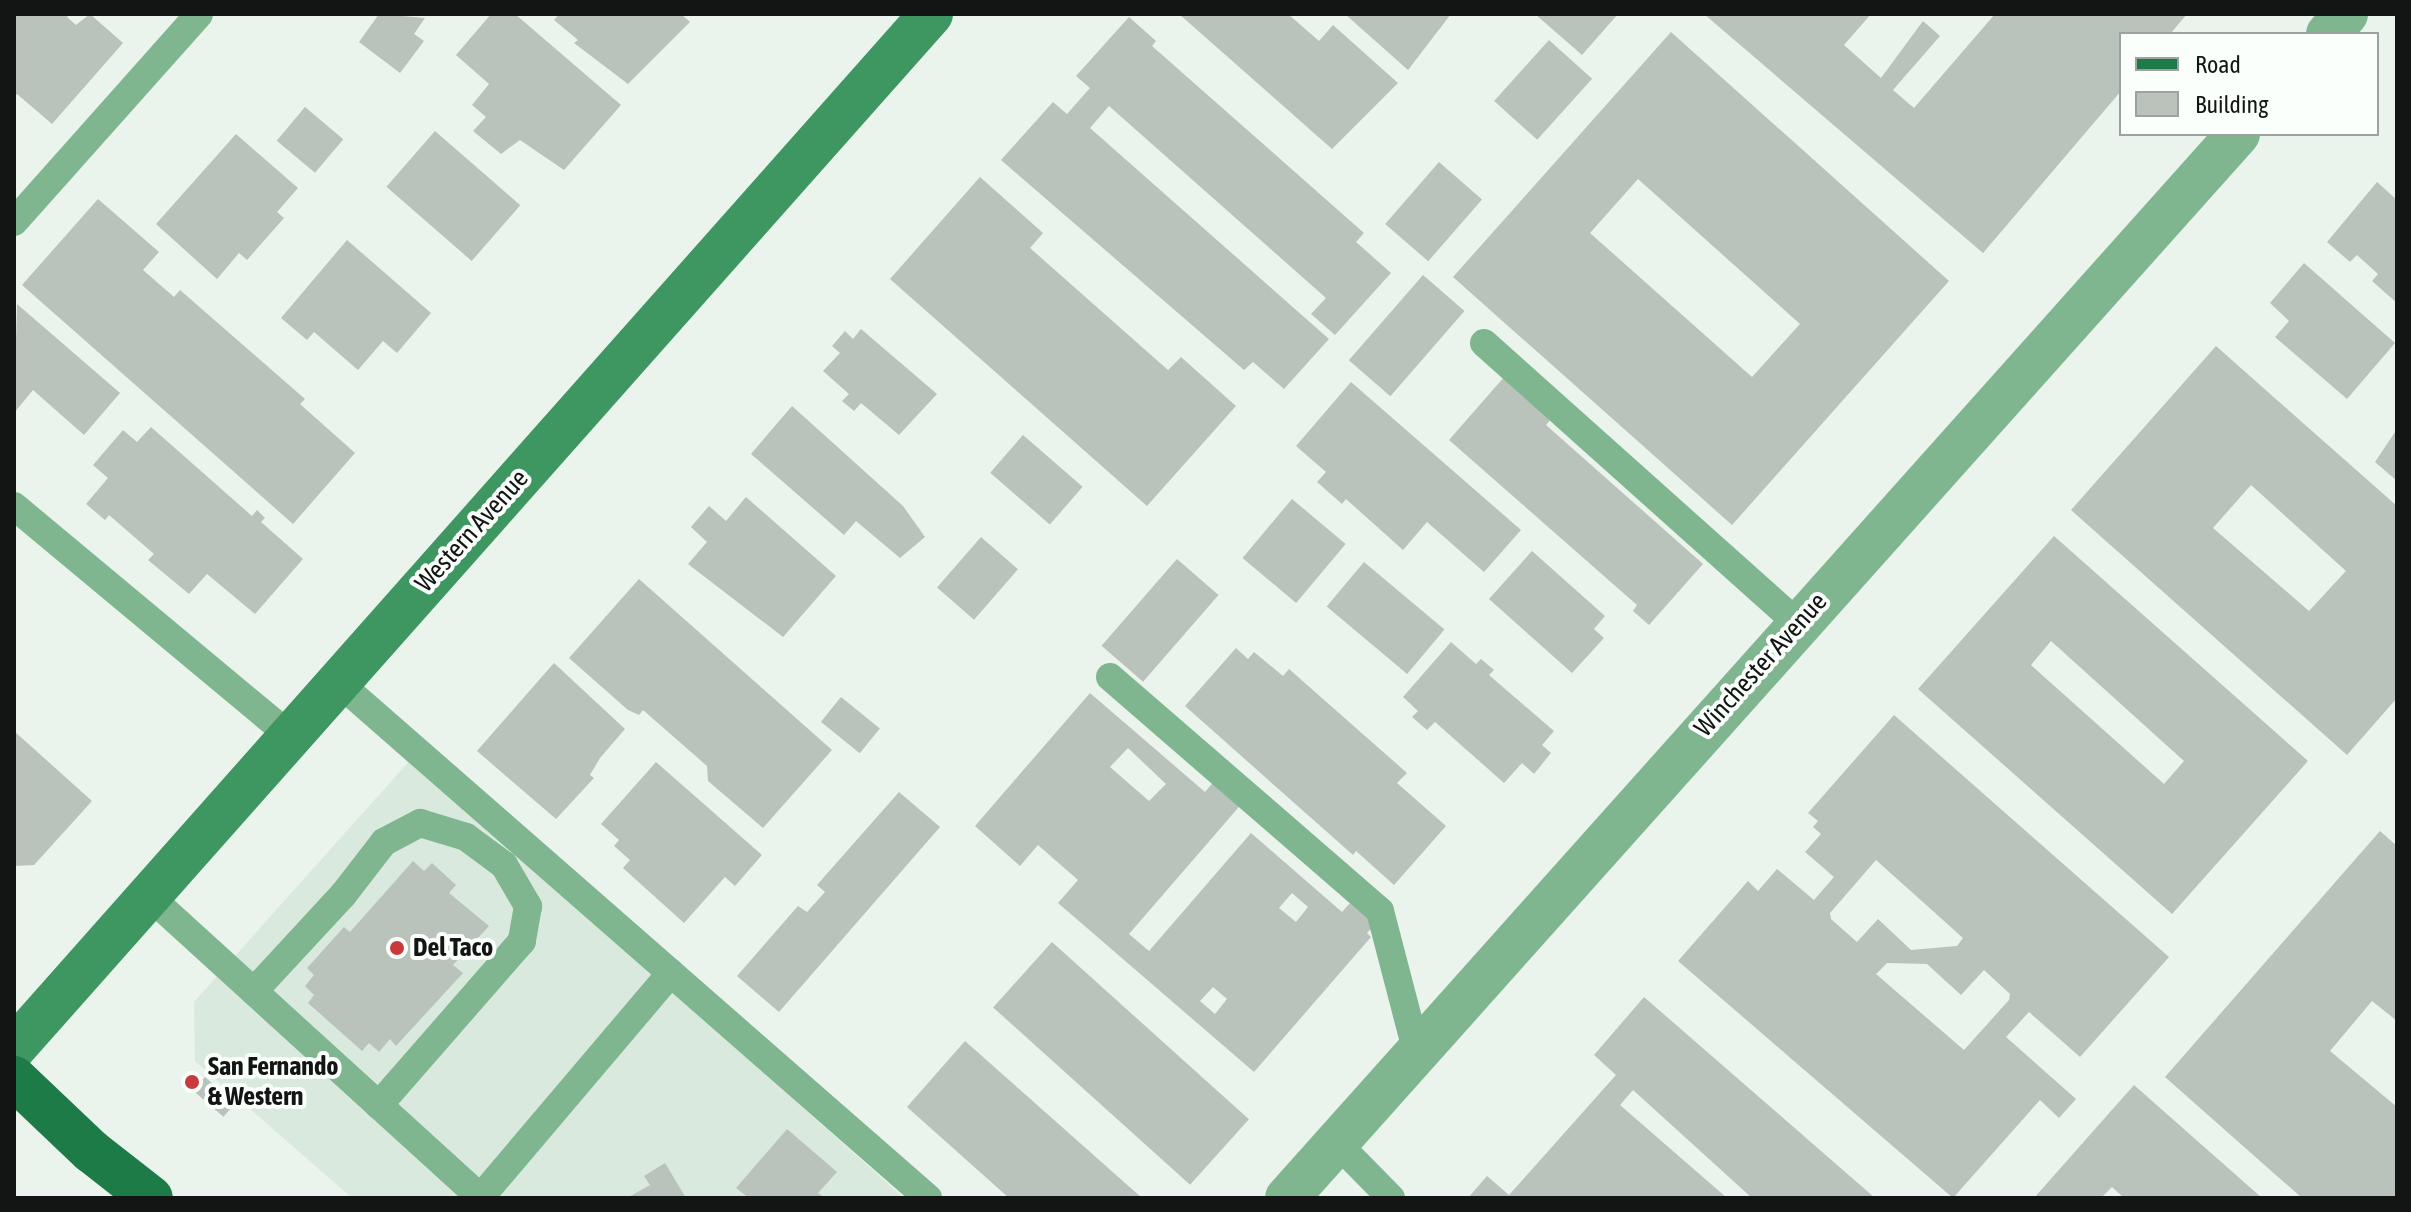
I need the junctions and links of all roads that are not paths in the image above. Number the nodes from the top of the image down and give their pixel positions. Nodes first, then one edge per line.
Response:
1 (199, 14) edge
2 (931, 14) edge
3 (2346, 14) edge
4 (2330, 32) edge
5 (2236, 136) edge
6 (14, 222) edge
7 (1484, 343) dead end
8 (14, 506) edge
9 (1798, 624) junction
10 (1110, 677) dead end
11 (338, 682) junction
12 (290, 736) junction
13 (149, 896) junction
14 (671, 973) junction
15 (254, 991) junction
16 (14, 1048) edge
17 (1416, 1049) junction
18 (14, 1078) edge
19 (379, 1105) junction
20 (1335, 1141) junction
21 (151, 1198) edge
22 (481, 1198) edge
23 (928, 1198) edge
24 (1287, 1198) edge
25 (1391, 1198) edge

1 - 6 lane
2 - 11 main road, Western Avenue
3 - 4 street
5 - 9 street, Winchester Avenue
7 - 9 lane
8 - 12 lane
9 - 17 street, Winchester Avenue
10 - 17 lane
11 - 12 main road, Western Avenue
11 - 14 lane
12 - 13 main road, Western Avenue
13 - 15 lane
13 - 16 main road, Western Avenue
14 - 22 lane
14 - 23 lane
15 - 19 lane
15 - 19 lane
17 - 20 street, Winchester Avenue
18 - 21 main road
19 - 22 lane
20 - 24 street, Winchester Avenue
20 - 25 lane

